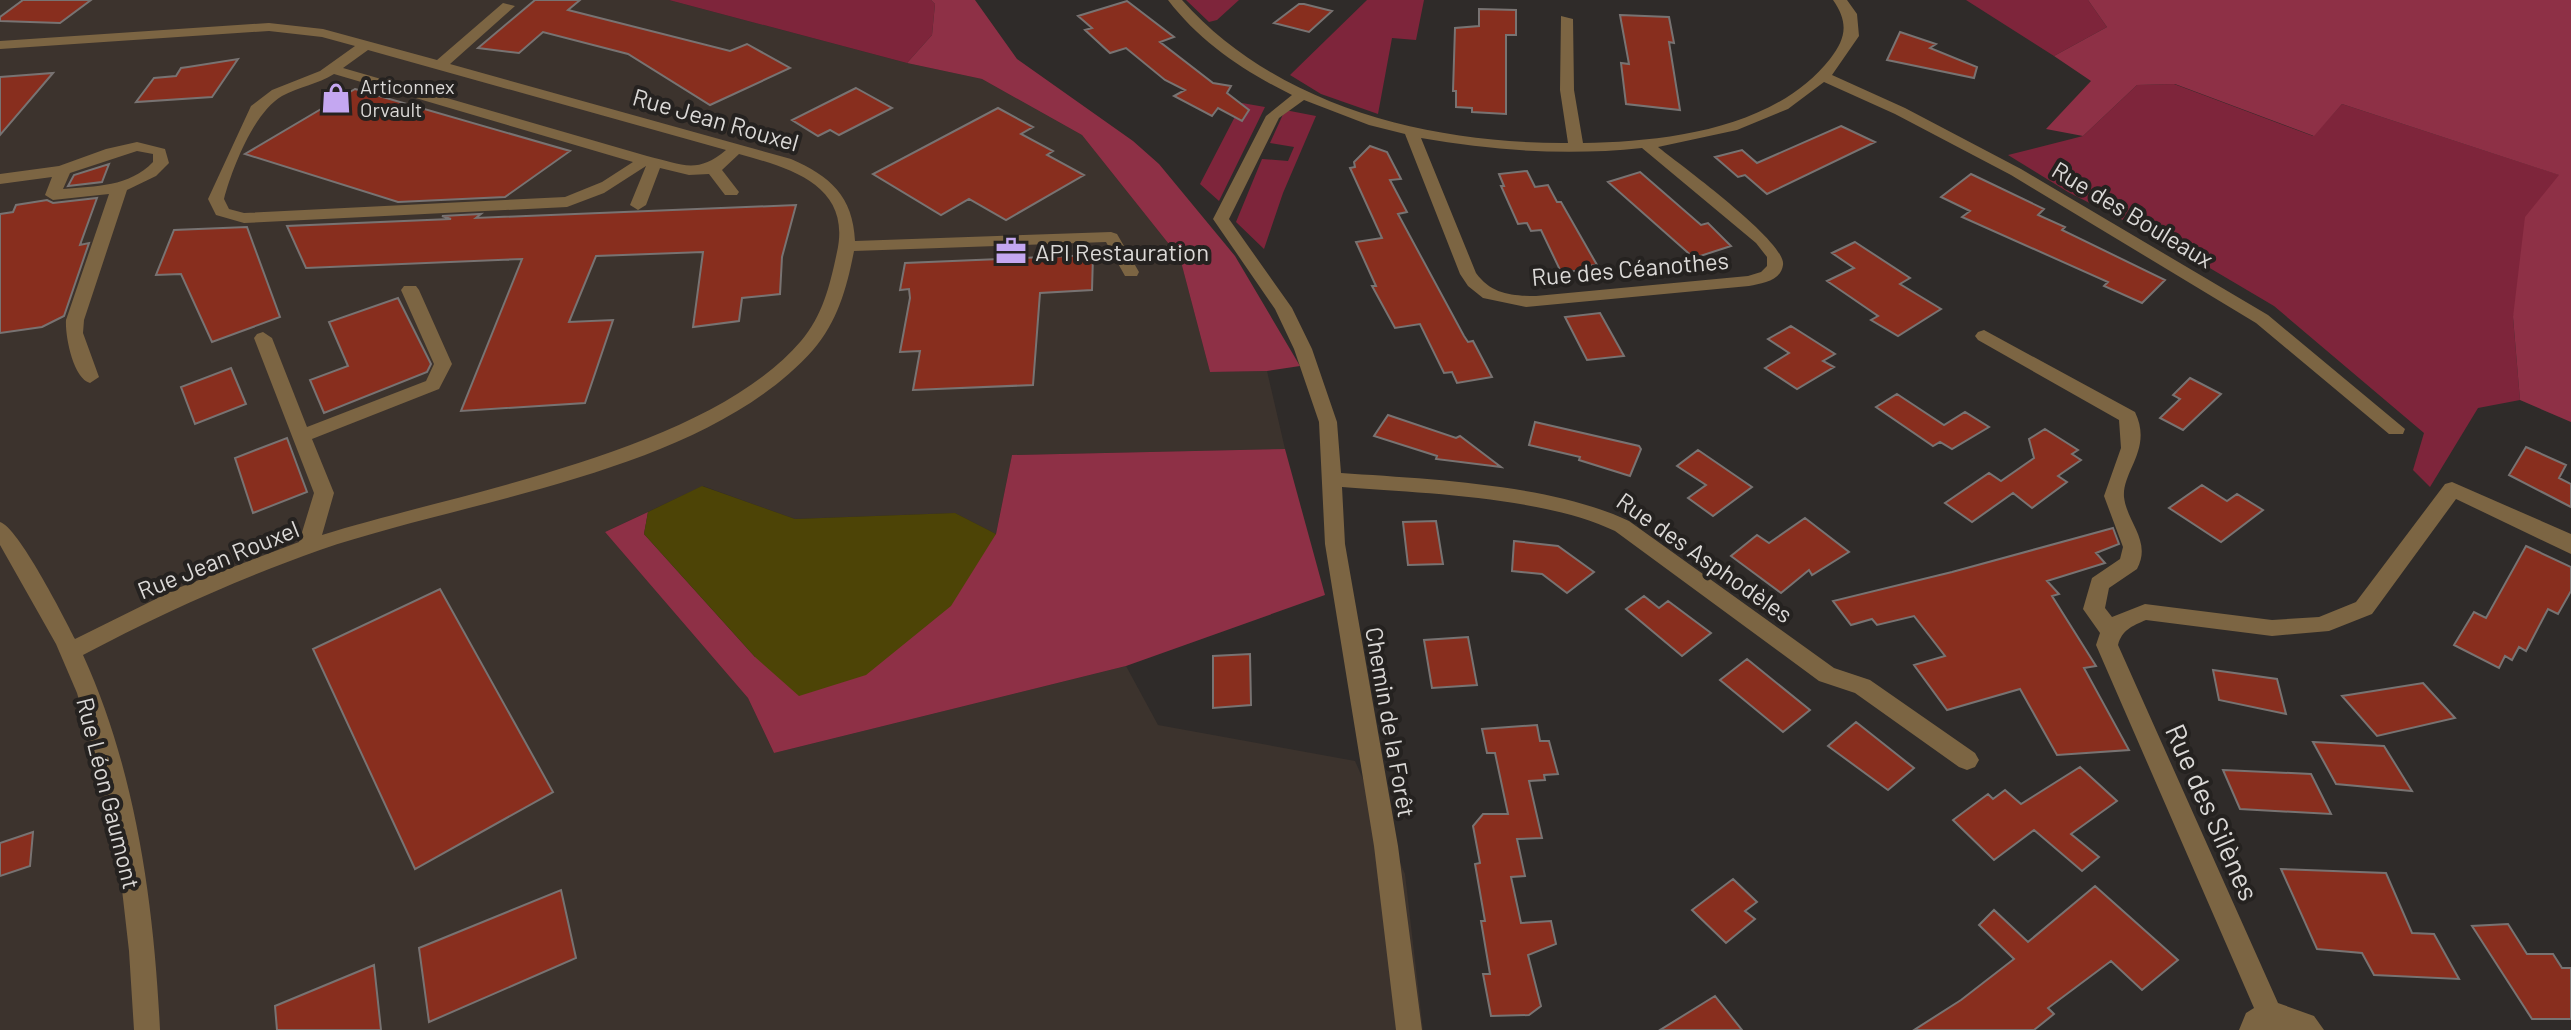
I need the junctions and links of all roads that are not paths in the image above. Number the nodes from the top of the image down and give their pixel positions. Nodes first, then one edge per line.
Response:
1 (1175, 0) edge
2 (1840, 0) edge
3 (508, 6) dead end
4 (1566, 19) dead end
5 (0, 45) edge
6 (366, 45) junction
7 (439, 66) junction
8 (328, 72) junction
9 (1823, 76) junction
10 (1301, 95) junction
11 (1411, 131) junction
12 (1646, 144) junction
13 (737, 148) junction
14 (1576, 149) junction
15 (649, 161) junction
16 (713, 169) junction
17 (63, 170) junction
18 (0, 179) edge
19 (120, 186) junction
20 (731, 192) dead end
21 (638, 205) dead end
22 (847, 246) junction
23 (1131, 272) dead end
24 (410, 290) dead end
25 (1984, 336) dead end
26 (263, 338) dead end
27 (90, 377) dead end
28 (2396, 429) dead end
29 (302, 436) junction
30 (1332, 479) junction
31 (0, 529) edge
32 (2571, 546) edge
33 (308, 547) junction
34 (2111, 632) junction
35 (69, 652) junction
36 (1967, 760) dead end
37 (2261, 1022) edge
38 (147, 1030) edge
39 (1409, 1030) edge
40 (2311, 1030) edge

1 - 10 street
2 - 9 street
3 - 7 street
4 - 14 street
5 - 6 street, Rue Jean Rouxel
6 - 7 street, Rue Jean Rouxel
6 - 8 street
7 - 13 street, Rue Jean Rouxel
8 - 15 street
8 - 15 street
9 - 12 street
9 - 28 street, Rue des Bouleaux
10 - 11 street
10 - 30 street, Chemin de la Forêt
11 - 12 street, Rue des Céanothes
11 - 14 street
12 - 14 street
13 - 16 street
13 - 22 street, Rue Jean Rouxel
15 - 16 street
15 - 21 street
16 - 20 street
17 - 18 street
17 - 19 street
17 - 19 street
19 - 27 street
22 - 23 street
22 - 33 street, Rue Jean Rouxel
24 - 29 street
25 - 34 street, Rue des Silènes
26 - 29 street
29 - 33 street
30 - 36 street, Rue des Asphodèles
30 - 39 street, Chemin de la Forêt
31 - 35 street, Rue Léon Gaumont
32 - 34 street
33 - 35 street, Rue Jean Rouxel
34 - 37 street, Rue des Silènes
35 - 38 street, Rue Léon Gaumont
37 - 40 street

